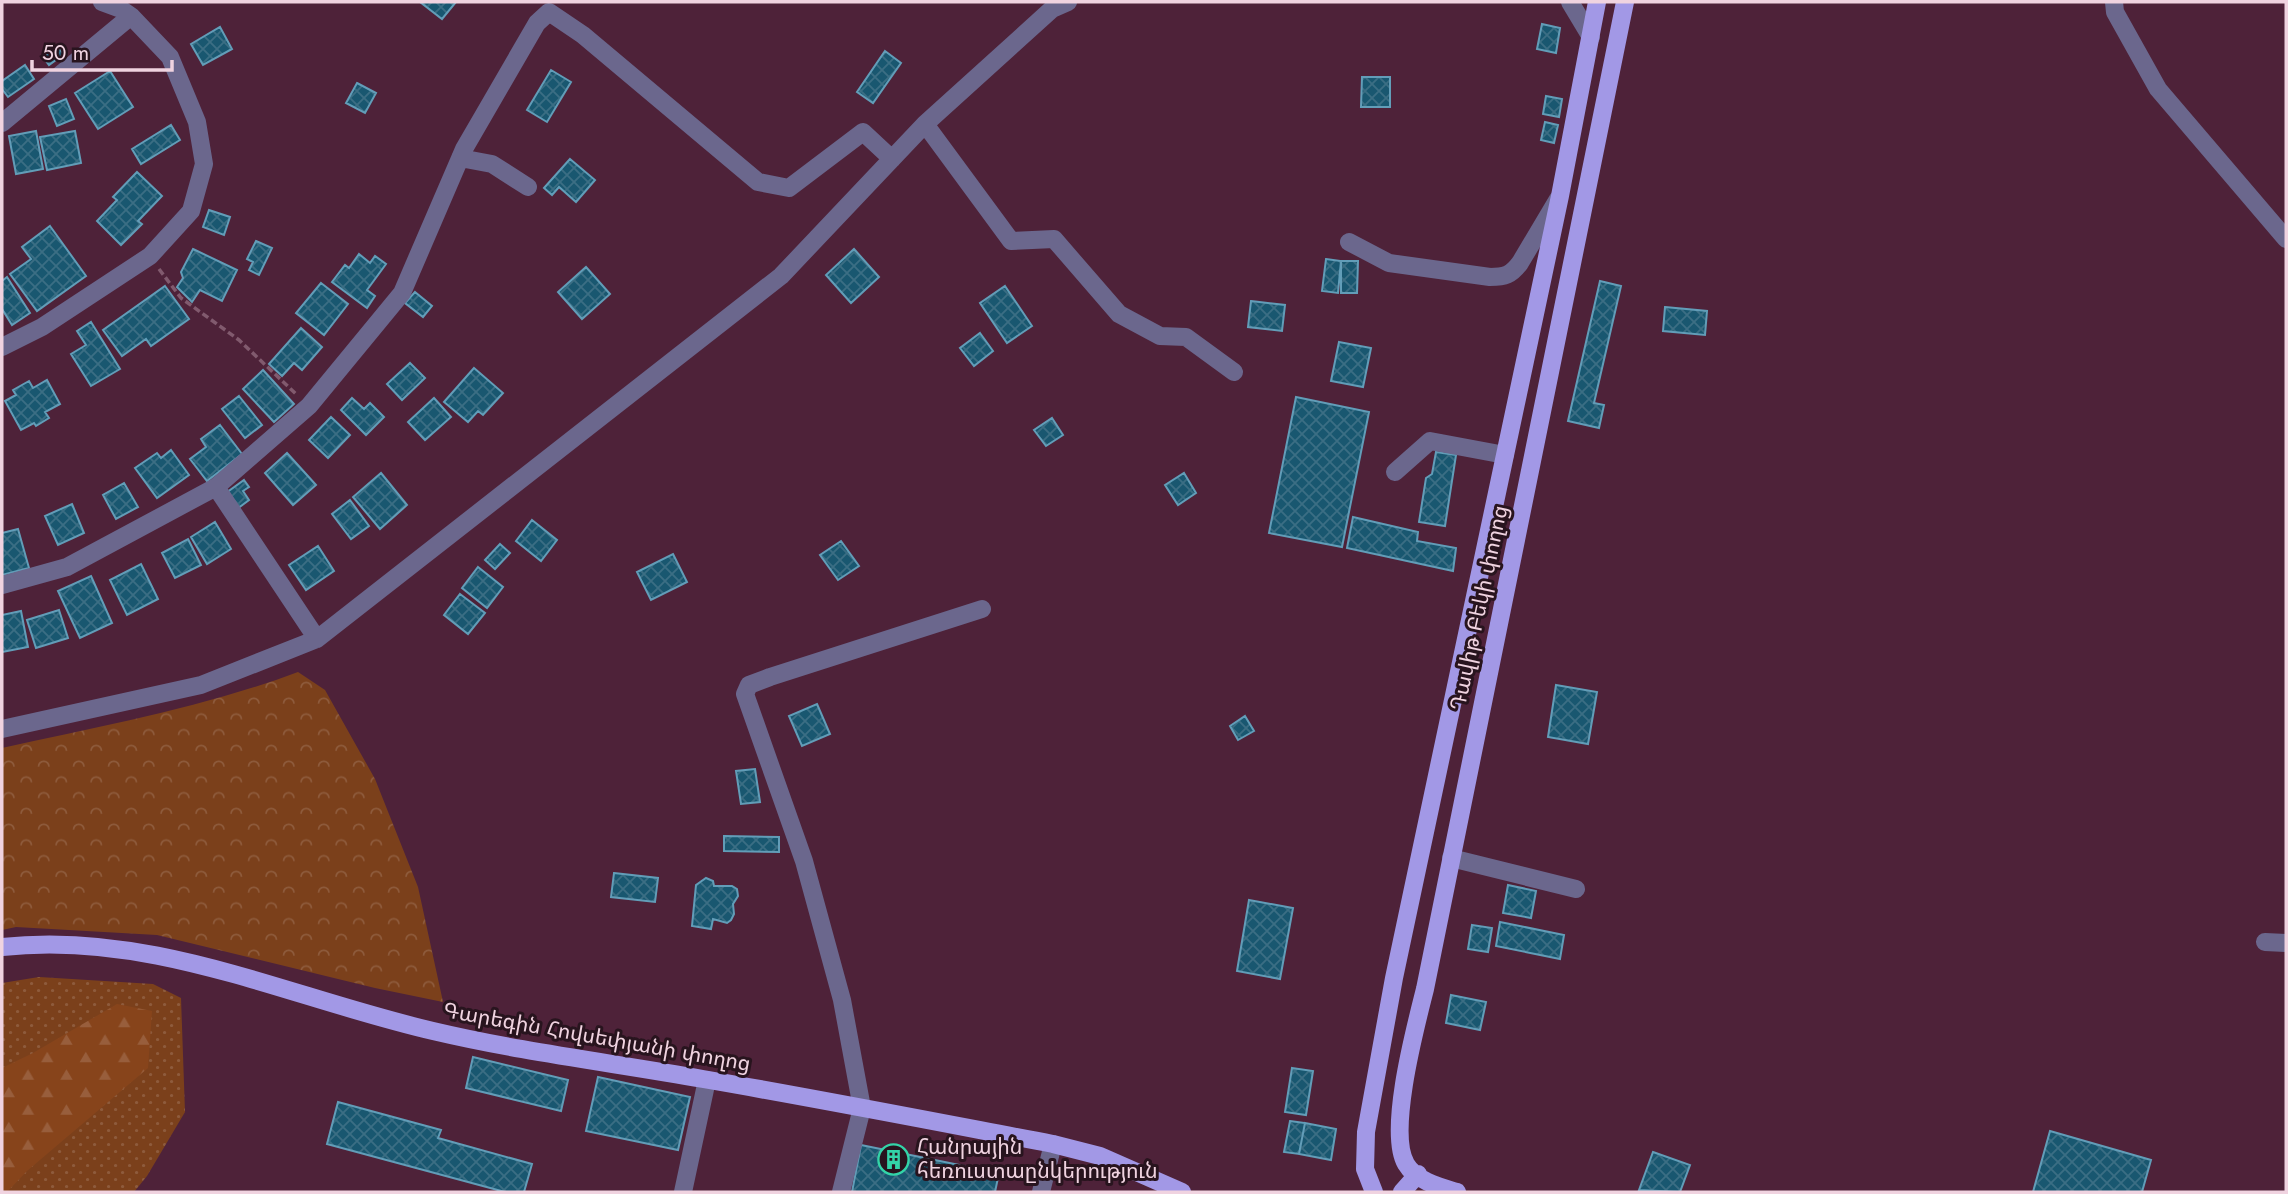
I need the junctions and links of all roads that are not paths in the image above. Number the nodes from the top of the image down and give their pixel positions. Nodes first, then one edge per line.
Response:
1 (102, 2) edge
2 (1068, 2) edge
3 (1570, 2) edge
4 (1597, 2) edge
5 (1625, 2) edge
6 (2114, 2) edge
7 (544, 7) edge
8 (131, 9) edge
9 (1591, 37) junction
10 (2, 123) edge
11 (926, 124) junction
12 (460, 158) junction
13 (892, 159) junction
14 (528, 187) dead end
15 (1560, 196) junction
16 (2286, 239) edge
17 (1349, 242) dead end
18 (2, 347) edge
19 (1234, 372) dead end
20 (1505, 455) junction
21 (1533, 461) junction
22 (1395, 472) dead end
23 (216, 487) junction
24 (2, 585) edge
25 (982, 609) dead end
26 (317, 639) junction
27 (2, 729) edge
28 (1451, 858) junction
29 (1576, 889) dead end
30 (2265, 942) dead end
31 (2286, 943) edge
32 (2, 947) edge
33 (707, 1080) junction
34 (862, 1108) junction
35 (1053, 1144) junction
36 (1418, 1174) junction
37 (682, 1192) edge
38 (841, 1192) edge
39 (1041, 1192) edge
40 (1182, 1192) edge
41 (1374, 1192) edge
42 (1402, 1192) edge
43 (1457, 1192) edge

1 - 8 street
2 - 11 street
3 - 9 street
4 - 9 main road, Դավիթ Բեկի փողոց
5 - 21 main road, Դավիթ Բեկի փողոց
6 - 16 street
7 - 12 street
7 - 13 street
8 - 10 street
8 - 18 street
9 - 15 main road, Դավիթ Բեկի փողոց
11 - 13 street
11 - 19 street
12 - 14 street
12 - 23 street
13 - 26 street
15 - 17 street
15 - 20 main road, Դավիթ Բեկի փողոց
20 - 21 main road
20 - 22 street
20 - 41 main road, Դավիթ Բեկի փողոց
21 - 28 main road, Դավիթ Բեկի փողոց
23 - 24 street
23 - 26 street
25 - 34 street
26 - 27 street
28 - 29 street
28 - 36 main road, Դավիթ Բեկի փողոց
30 - 31 street
32 - 33 main road, Գարեգին Հովսեփյանի փողոց
33 - 34 main road, Գարեգին Հովսեփյանի փողոց
33 - 37 street
34 - 35 main road, Գարեգին Հովսեփյանի փողոց
34 - 38 street
35 - 39 street
35 - 40 main road, Գարեգին Հովսեփյանի փողոց
36 - 42 main road
36 - 43 main road

